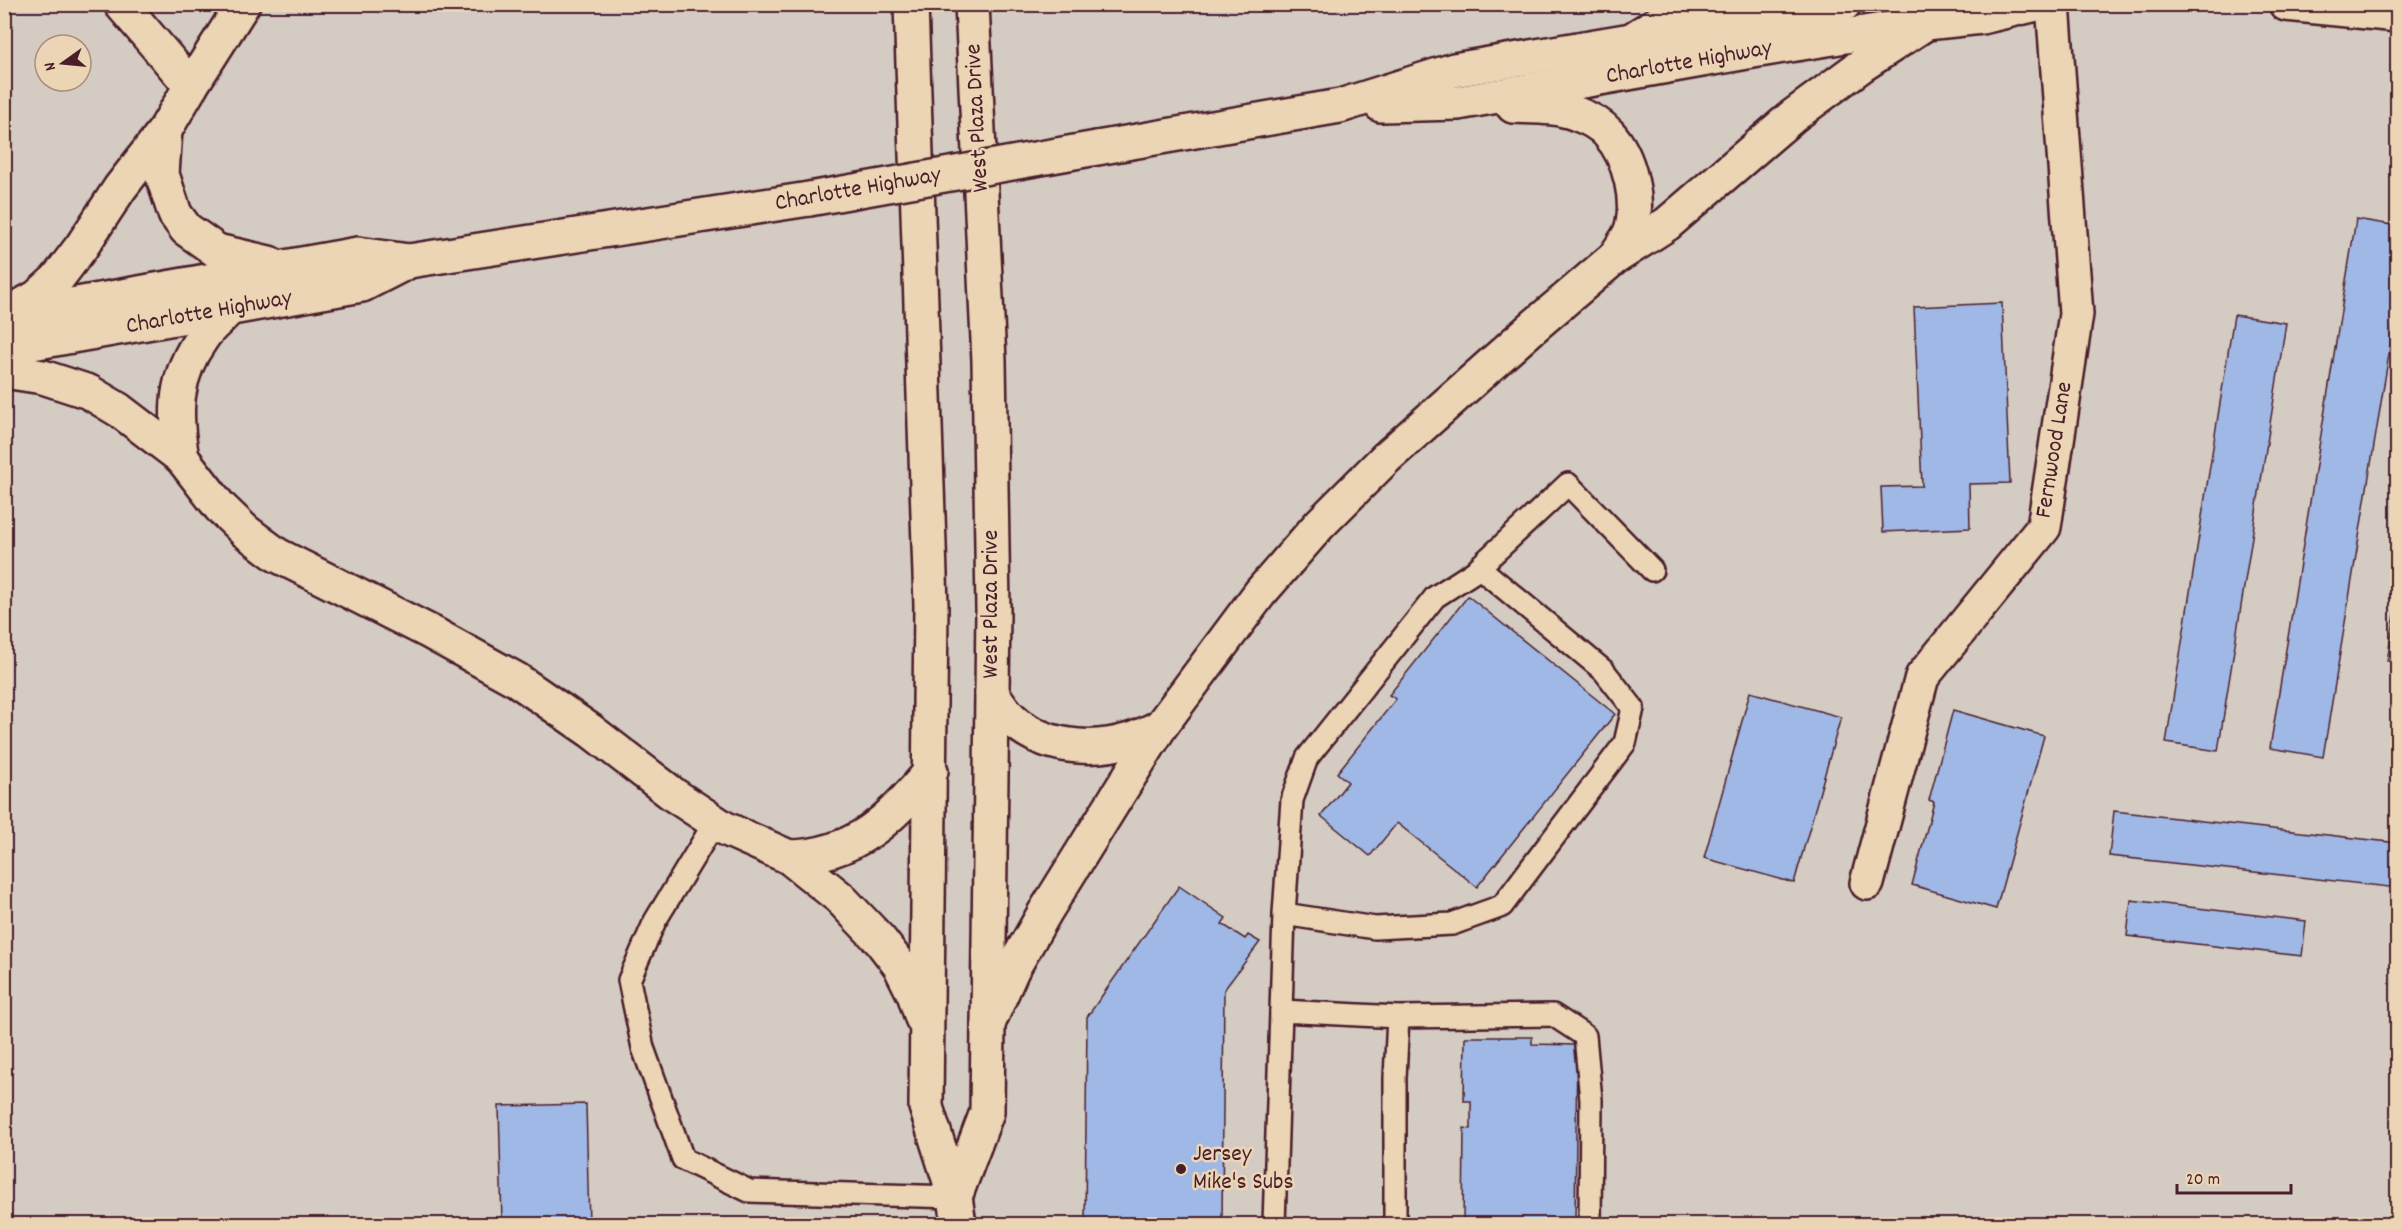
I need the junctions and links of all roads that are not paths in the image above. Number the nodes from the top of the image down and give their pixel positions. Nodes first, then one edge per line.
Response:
1 (121, 4) edge
2 (243, 4) edge
3 (911, 4) edge
4 (972, 4) edge
5 (1676, 4) edge
6 (1844, 4) edge
7 (2037, 4) edge
8 (2053, 4) edge
9 (2286, 4) edge
10 (2397, 15) edge
11 (1926, 23) junction
12 (1631, 41) junction
13 (191, 86) junction
14 (1458, 103) junction
15 (1340, 106) junction
16 (165, 130) junction
17 (1614, 258) junction
18 (409, 261) junction
19 (285, 267) junction
20 (227, 311) junction
21 (4, 316) edge
22 (4, 348) edge
23 (4, 371) edge
24 (182, 458) junction
25 (1477, 569) junction
26 (1653, 570) dead end
27 (992, 693) junction
28 (1160, 727) junction
29 (931, 771) junction
30 (716, 822) junction
31 (789, 857) junction
32 (1867, 883) dead end
33 (1284, 914) junction
34 (1281, 1011) junction
35 (1398, 1017) junction
36 (988, 1024) junction
37 (927, 1031) junction
38 (957, 1211) edge
39 (1275, 1224) edge
40 (1395, 1224) edge
41 (1590, 1224) edge

1 - 13 main road
2 - 13 main road
3 - 29 main road
4 - 27 main road, West Plaza Drive
5 - 12 main road
6 - 12 main road, Charlotte Highway
7 - 11 main road, Charlotte Highway
8 - 32 main road, Fernwood Lane
9 - 10 main road
11 - 14 main road, Charlotte Highway
11 - 17 main road
12 - 15 main road, Charlotte Highway
13 - 16 main road
14 - 15 main road, Charlotte Highway
14 - 17 main road
15 - 18 main road, Charlotte Highway, bridge
16 - 19 main road
16 - 21 main road
17 - 28 main road
18 - 19 main road, Charlotte Highway
18 - 20 main road, Charlotte Highway
19 - 21 main road, Charlotte Highway
20 - 22 main road, Charlotte Highway
20 - 24 main road
23 - 24 main road
24 - 30 main road
25 - 26 lane
25 - 33 lane
25 - 33 lane
27 - 28 main road
27 - 36 main road, West Plaza Drive
28 - 36 main road
29 - 31 main road
29 - 37 main road
30 - 31 main road
30 - 38 lane
31 - 37 main road
33 - 34 lane
34 - 35 lane
34 - 39 lane
35 - 40 lane
35 - 41 lane
36 - 38 main road, West Plaza Drive
37 - 38 main road

